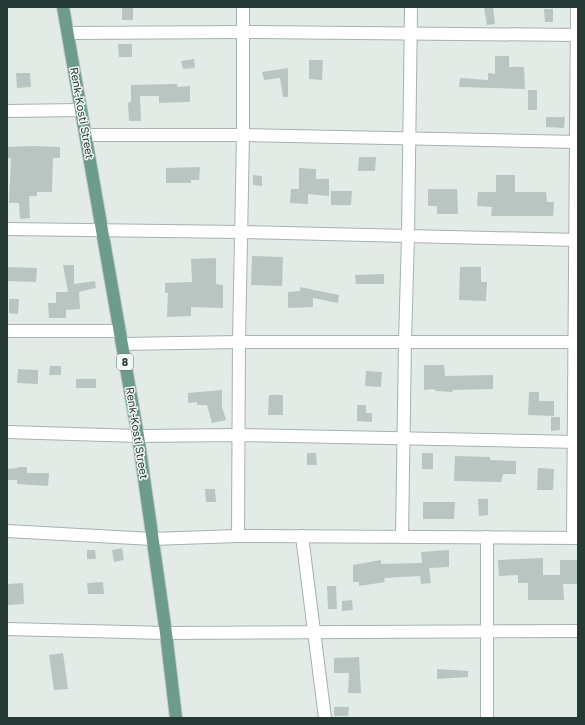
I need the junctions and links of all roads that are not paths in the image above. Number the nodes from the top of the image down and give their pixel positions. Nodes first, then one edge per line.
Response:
1 (63, 7) edge
2 (243, 7) edge
3 (411, 7) edge
4 (577, 7) edge
5 (242, 32) junction
6 (68, 33) junction
7 (410, 33) junction
8 (577, 35) edge
9 (81, 110) junction
10 (7, 111) edge
11 (86, 135) junction
12 (243, 135) junction
13 (409, 138) junction
14 (577, 142) edge
15 (7, 229) edge
16 (101, 230) junction
17 (241, 232) junction
18 (408, 236) junction
19 (576, 240) edge
20 (7, 331) edge
21 (120, 331) junction
22 (239, 342) junction
23 (405, 342) junction
24 (576, 342) edge
25 (122, 344) junction
26 (7, 432) edge
27 (238, 435) junction
28 (138, 436) junction
29 (404, 438) junction
30 (576, 442) edge
31 (7, 531) edge
32 (238, 536) junction
33 (302, 536) junction
34 (402, 537) junction
35 (487, 537) junction
36 (575, 538) edge
37 (152, 539) junction
38 (7, 630) edge
39 (578, 631) edge
40 (487, 632) junction
41 (166, 633) junction
42 (315, 633) junction
43 (176, 718) edge
44 (325, 718) edge
45 (487, 718) edge

1 - 6 main road, Renk-Kosti Street / 8
2 - 5 street
3 - 7 street
4 - 8 street
5 - 6 street
5 - 7 street
5 - 12 street
6 - 9 main road, Renk-Kosti Street / 8
7 - 8 street
7 - 13 street
8 - 14 street
9 - 10 street
9 - 11 main road, Renk-Kosti Street / 8
11 - 12 street
11 - 16 main road, Renk-Kosti Street / 8
12 - 13 street
12 - 17 street
13 - 14 street
13 - 18 street
14 - 19 street
15 - 16 street
16 - 17 street
16 - 21 main road, Renk-Kosti Street / 8
17 - 18 street
17 - 22 street
18 - 19 street
18 - 23 street
19 - 24 street
20 - 21 street
21 - 25 main road, Renk-Kosti Street / 8
22 - 23 street
22 - 25 street
22 - 27 street
23 - 24 street
23 - 29 street
24 - 30 street
25 - 28 main road, Renk-Kosti Street / 8
26 - 28 street
27 - 28 street
27 - 29 street
27 - 32 street
28 - 37 main road, Renk-Kosti Street / 8
29 - 30 street
29 - 34 street
30 - 36 street
31 - 37 street
32 - 33 street
32 - 37 street
33 - 34 street
33 - 42 street
34 - 35 street
35 - 36 street
35 - 40 street
37 - 41 main road, Renk-Kosti Street / 8
38 - 41 street
39 - 40 street
40 - 42 street
40 - 45 street
41 - 42 street
41 - 43 main road, Renk-Kosti Street / 8
42 - 44 street

